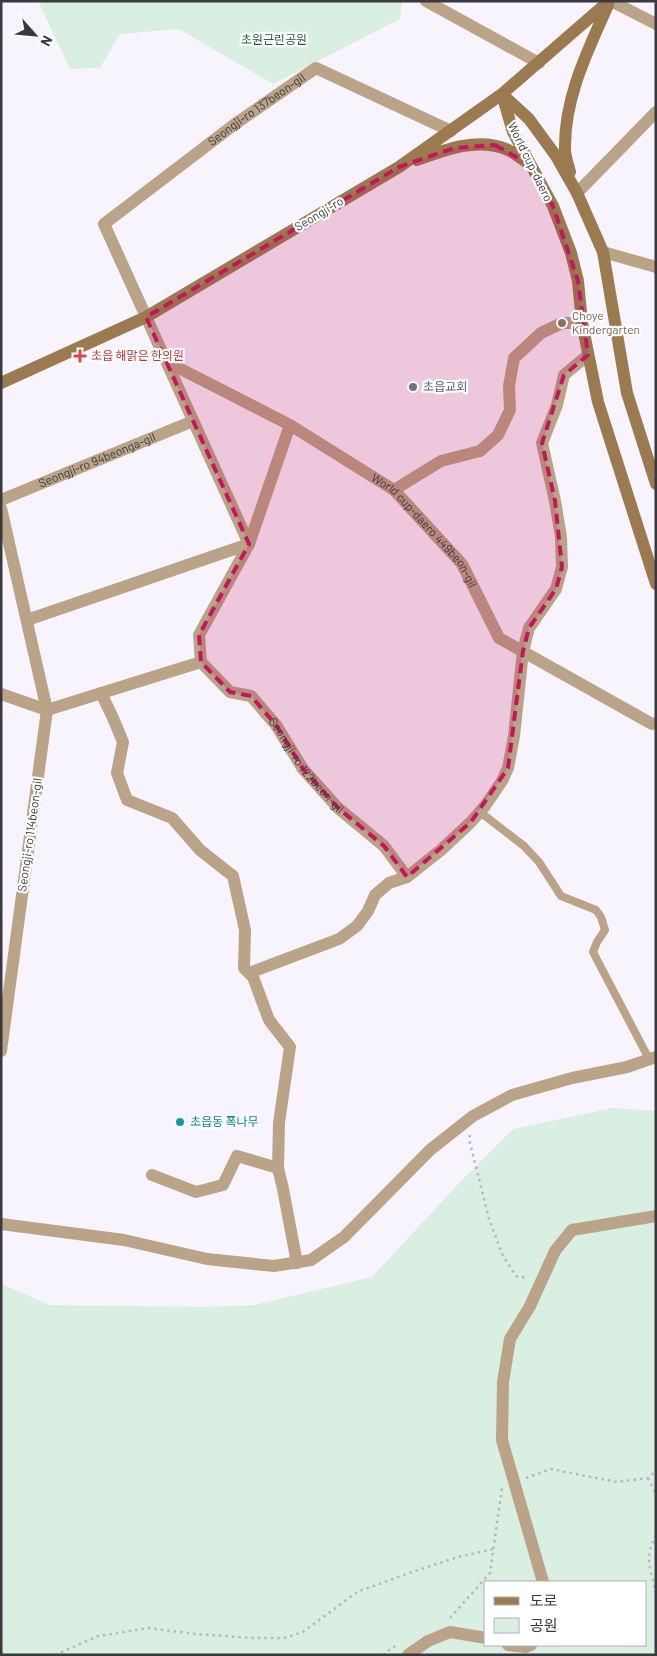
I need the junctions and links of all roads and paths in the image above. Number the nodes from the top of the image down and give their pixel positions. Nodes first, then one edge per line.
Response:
1 (610, 1) edge
2 (429, 2) edge
3 (656, 24) edge
4 (539, 62) junction
5 (502, 94) junction
6 (656, 112) edge
7 (451, 131) junction
8 (529, 164) junction
9 (399, 167) junction
10 (575, 190) junction
11 (603, 252) junction
12 (656, 267) edge
13 (146, 318) junction
14 (582, 323) junction
15 (588, 354) junction
16 (167, 362) junction
17 (1, 383) edge
18 (193, 422) junction
19 (290, 425) junction
20 (656, 484) edge
21 (394, 490) junction
22 (1, 500) edge
23 (1, 508) edge
24 (249, 544) junction
25 (656, 584) edge
26 (27, 620) junction
27 (523, 651) junction
28 (201, 662) junction
29 (101, 693) junction
30 (1, 694) edge
31 (47, 710) junction
32 (656, 723) edge
33 (480, 812) junction
34 (407, 877) junction
35 (249, 973) junction
36 (3, 1017) edge
37 (1, 1051) edge
38 (653, 1058) edge
39 (473, 1116) junction
40 (278, 1168) junction
41 (152, 1175) dead end
42 (656, 1216) edge
43 (1, 1224) edge
44 (297, 1263) junction
45 (542, 1281) junction
46 (656, 1470) edge
47 (648, 1478) junction
48 (515, 1482) junction
49 (656, 1494) edge
50 (656, 1535) edge
51 (493, 1549) junction
52 (543, 1581) edge
53 (656, 1592) edge
54 (448, 1621) dead end
55 (484, 1638) edge
56 (405, 1650) edge
57 (55, 1655) edge
58 (383, 1655) edge

1 - 3 street
1 - 4 main road, Seongji-ro
1 - 10 main road
2 - 4 street
4 - 5 main road, Seongji-ro
5 - 7 main road, Seongji-ro
5 - 8 main road, World cup-daero
5 - 10 main road, World cup-daero
6 - 10 street
7 - 9 main road, Seongji-ro
7 - 13 street, Seongji-ro 137beon-gil
8 - 9 main road
8 - 14 main road, World cup-daero
9 - 13 main road, Seongji-ro
10 - 11 main road, World cup-daero
11 - 12 street
11 - 20 main road, World cup-daero
13 - 16 street
13 - 17 main road, Seongji-ro
14 - 15 main road, World cup-daero
14 - 21 street
15 - 25 main road, World cup-daero
15 - 27 street
16 - 18 street
16 - 19 street, World cup-daero 449beon-gil
18 - 22 street, Seongji-ro 94beonga-gil
18 - 24 street
19 - 21 street, World cup-daero 449beon-gil
19 - 24 street
21 - 27 street, World cup-daero 449beon-gil
23 - 26 street, Seongji-ro 114beon-gil
24 - 26 street
24 - 28 street
26 - 31 street, Seongji-ro 114beon-gil
27 - 32 street, World cup-daero 449beon-gil
27 - 33 street
28 - 29 street
28 - 34 street, Seongji-ro 122beon-gil
29 - 31 street
29 - 35 street
30 - 31 street
31 - 36 street, Seongji-ro 114beon-gil
33 - 34 street
33 - 38 lane
34 - 35 street
35 - 40 street
36 - 37 street, Seongji-ro 114beon-gil
38 - 39 street
39 - 44 street
39 - 45 path
40 - 41 street
40 - 44 street
42 - 45 street
43 - 44 street
45 - 48 street
46 - 47 path
47 - 48 path
47 - 49 path
48 - 51 path
48 - 52 street
50 - 53 path
51 - 54 path
51 - 57 path
55 - 56 street
56 - 58 path

